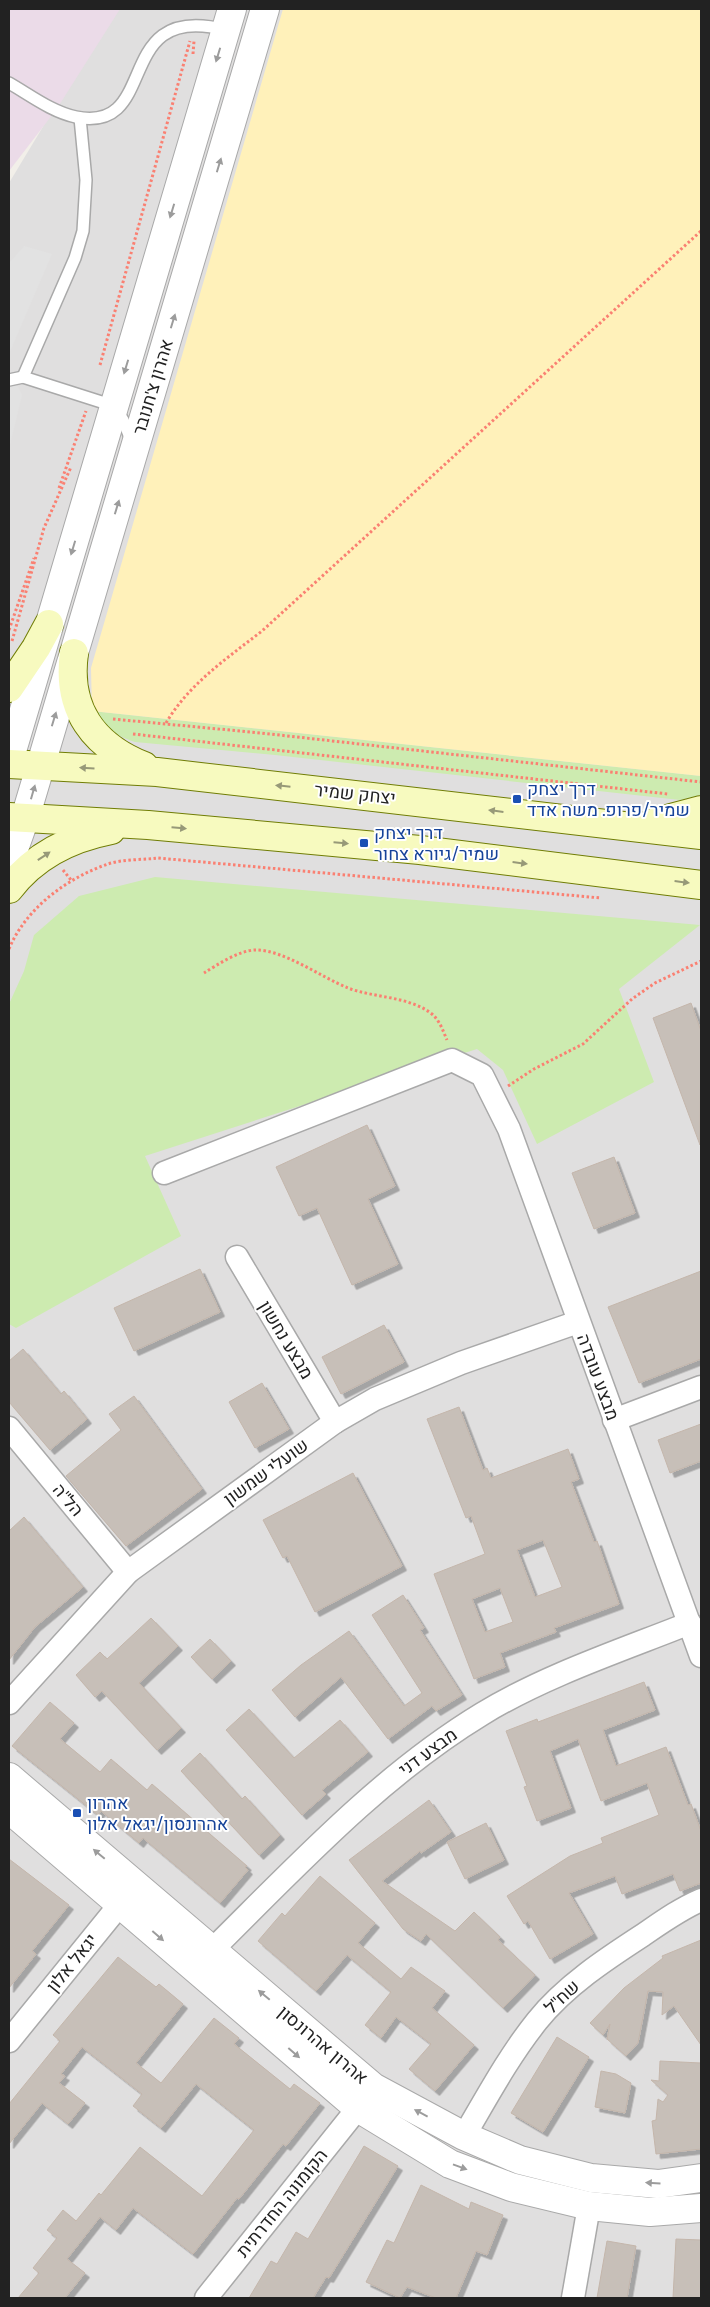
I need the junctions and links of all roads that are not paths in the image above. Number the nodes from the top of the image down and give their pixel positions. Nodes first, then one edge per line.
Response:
1 (265, 9) edge
2 (229, 19) edge
3 (9, 83) edge
4 (80, 118) junction
5 (23, 377) junction
6 (9, 380) edge
7 (102, 403) junction
8 (134, 452) junction
9 (49, 624) junction
10 (74, 653) junction
11 (9, 688) edge
12 (9, 763) edge
13 (41, 766) junction
14 (157, 772) junction
15 (701, 810) edge
16 (17, 817) edge
17 (148, 825) junction
18 (627, 827) junction
19 (701, 835) edge
20 (9, 863) edge
21 (701, 885) edge
22 (9, 890) edge
23 (164, 1173) dead end
24 (237, 1258) dead end
25 (578, 1322) junction
26 (701, 1387) edge
27 (614, 1420) junction
28 (334, 1422) junction
29 (9, 1428) edge
30 (128, 1572) junction
31 (690, 1623) junction
32 (701, 1656) edge
33 (9, 1703) edge
34 (9, 1777) edge
35 (9, 1808) edge
36 (128, 1895) junction
37 (701, 1900) edge
38 (212, 1950) junction
39 (9, 2041) edge
40 (358, 2108) junction
41 (464, 2136) junction
42 (701, 2178) edge
43 (589, 2206) junction
44 (701, 2208) edge
45 (206, 2298) edge
46 (573, 2298) edge

8 -> 1 street, אהרון צ'חנובר
2 - 4 lane
2 -> 7 street, אהרון צ'חנובר
3 - 4 lane
4 - 5 lane
5 - 6 lane
5 - 7 lane
7 - 8 lane
7 -> 9 street, אהרון צ'חנובר
10 -> 8 street, אהרון צ'חנובר
9 - 11 main road
9 - 12 street, אהרון צ'חנובר
13 -> 10 street, אהרון צ'חנובר
10 - 14 main road
12 - 13 main road, יצחק שמיר
14 -> 13 main road, יצחק שמיר
16 -> 13 street, אהרון צ'חנובר
18 -> 14 main road, יצחק שמיר
15 - 18 main road
16 - 17 main road
16 - 20 street, אהרון צ'חנובר
17 -> 21 main road
22 -> 17 main road
18 - 19 main road, יצחק שמיר
23 - 25 street, מבצע עובדה
24 - 28 street, מבצע נחשון
25 - 27 street, מבצע עובדה
25 - 28 street, שועלי שמשון
26 - 27 street
27 - 31 street, מבצע עובדה
28 - 30 street, שועלי שמשון
29 - 30 street, הל"ה
30 - 33 street, שועלי שמשון
31 - 32 street, מבצע עובדה
31 - 38 street, מבצע דני
36 -> 34 street, אהרון אהרונסון
35 - 36 street, אהרון אהרונסון
36 - 38 street, אהרון אהרונסון
36 - 39 street, יגאל אלון
36 -> 40 street, אהרון אהרונסון
37 - 41 street, שח"ל
41 -> 38 street, אהרון אהרונסון
40 -> 43 street, אהרון אהרונסון
40 - 45 street, הקומונה החדרתית
42 -> 41 street, אהרון אהרונסון
43 - 44 street, אהרון אהרונסון
43 - 46 street

